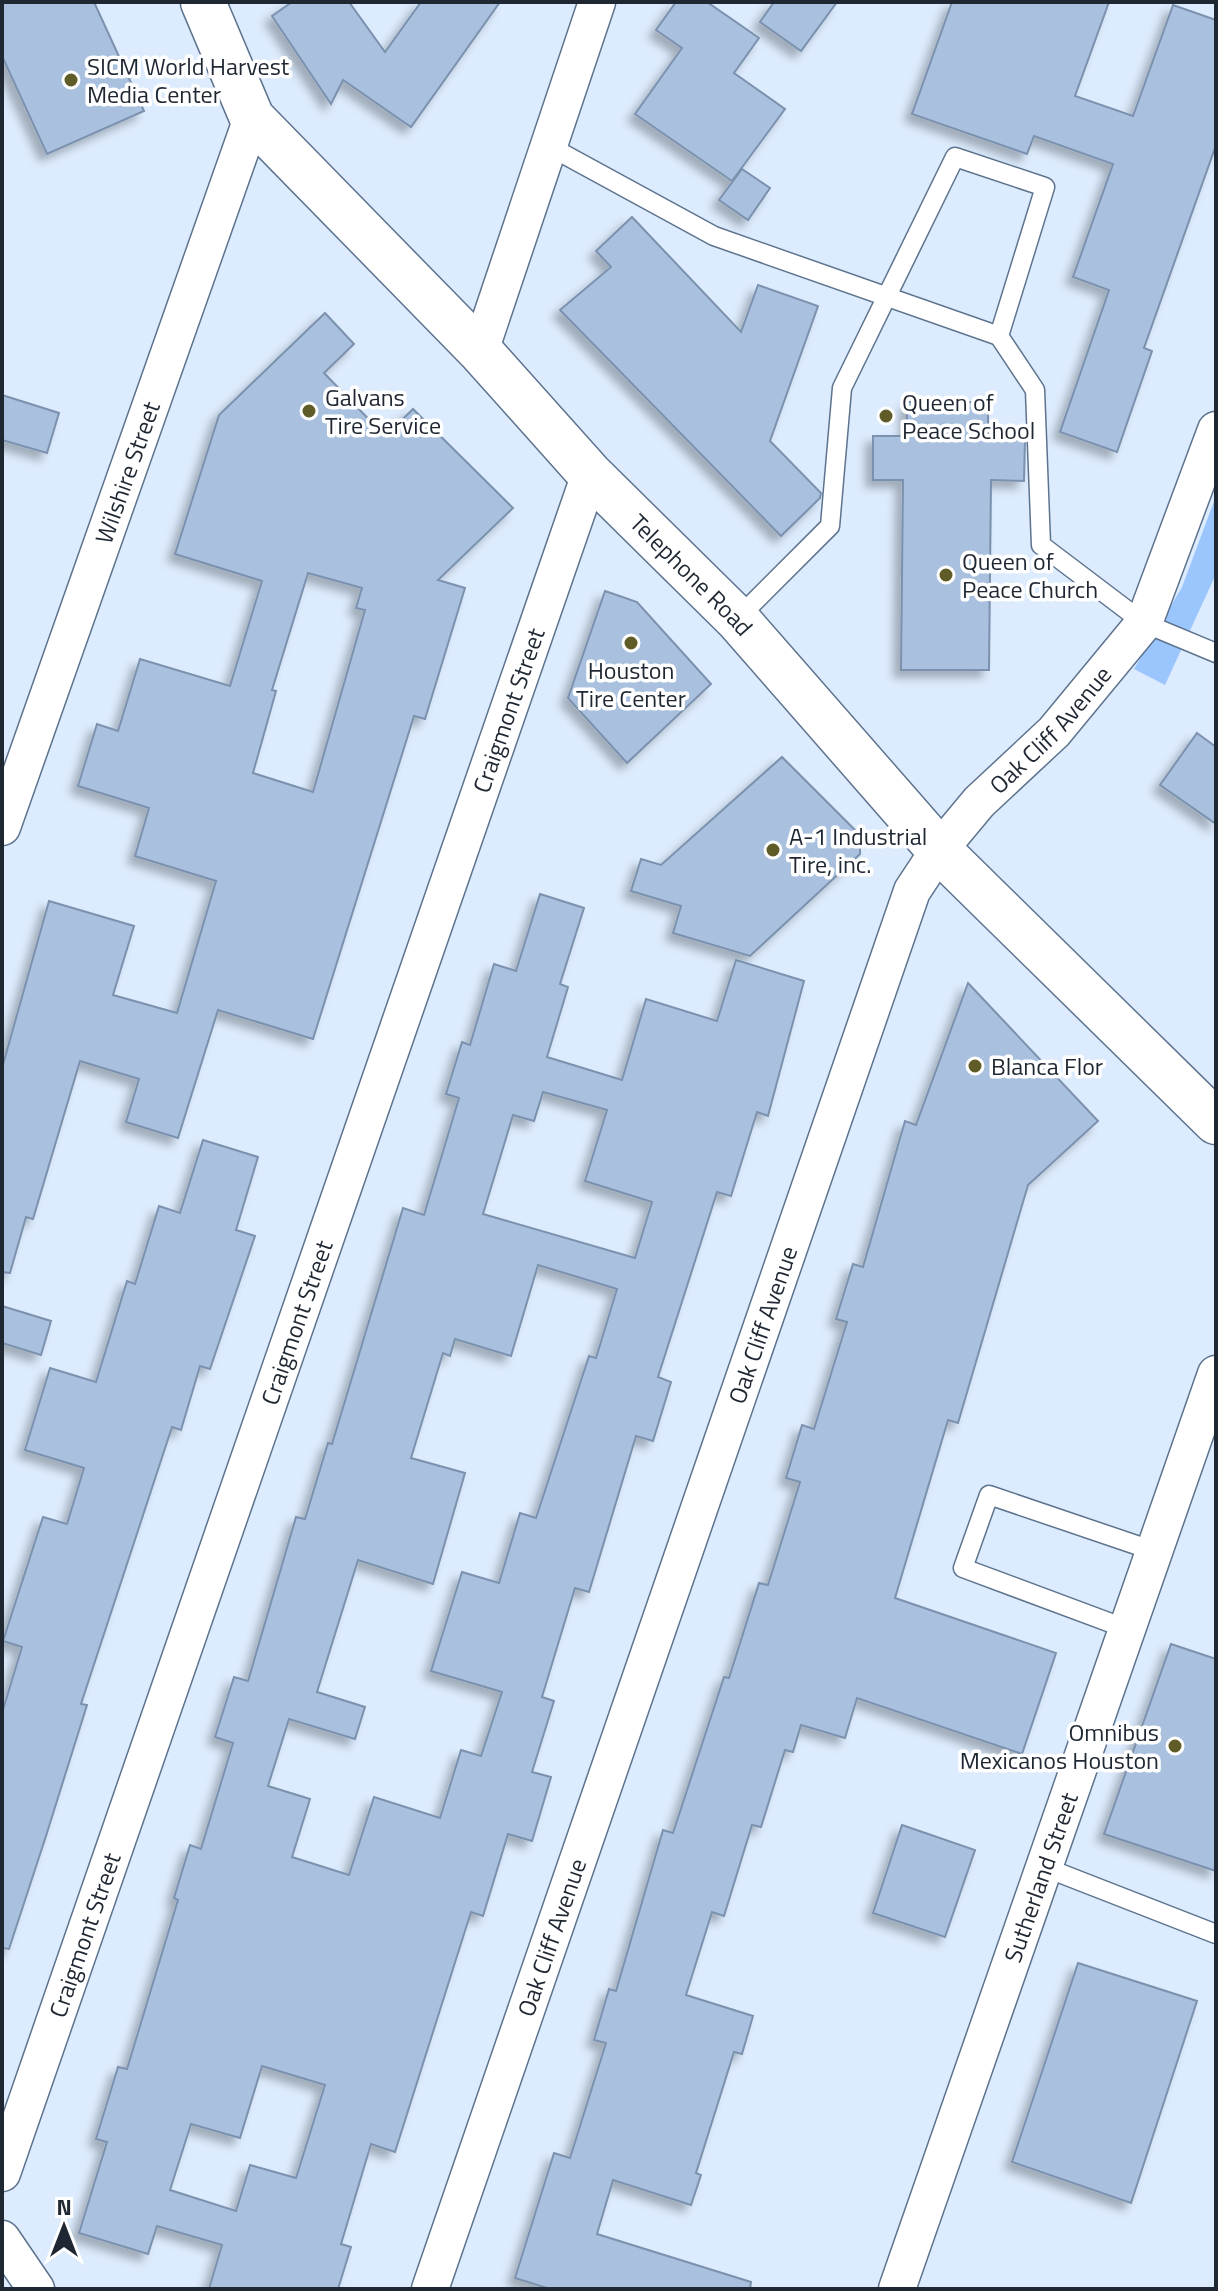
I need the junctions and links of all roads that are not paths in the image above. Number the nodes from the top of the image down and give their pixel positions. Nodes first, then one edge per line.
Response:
1 (203, 2) edge
2 (597, 2) edge
3 (252, 118) junction
4 (547, 145) junction
5 (887, 296) junction
6 (999, 336) junction
7 (480, 351) junction
8 (1213, 451) edge
9 (590, 474) junction
10 (737, 619) junction
11 (1144, 623) junction
12 (1216, 653) edge
13 (2, 827) edge
14 (939, 850) junction
15 (1216, 1122) edge
16 (1216, 1374) edge
17 (1154, 1551) junction
18 (1127, 1629) junction
19 (1044, 1867) junction
20 (1216, 1934) edge
21 (2, 2173) edge
22 (2, 2239) edge
23 (36, 2289) edge
24 (430, 2289) edge
25 (897, 2289) edge

1 - 3 main road, Telephone Road
2 - 4 street
3 - 7 main road, Telephone Road
3 - 13 street, Wilshire Street
4 - 5 lane
4 - 7 street
5 - 6 lane
5 - 6 lane
5 - 10 lane
6 - 11 lane
7 - 9 main road, Telephone Road
8 - 11 street, Oak Cliff Avenue
9 - 10 main road, Telephone Road
9 - 21 street, Craigmont Street
10 - 14 main road, Telephone Road
11 - 12 lane
11 - 14 street, Oak Cliff Avenue
14 - 15 main road, Telephone Road
14 - 24 street, Oak Cliff Avenue
16 - 17 street, Sutherland Street
17 - 18 street, Sutherland Street
17 - 18 lane
18 - 19 street, Sutherland Street
19 - 20 lane
19 - 25 street, Sutherland Street
22 - 23 street

